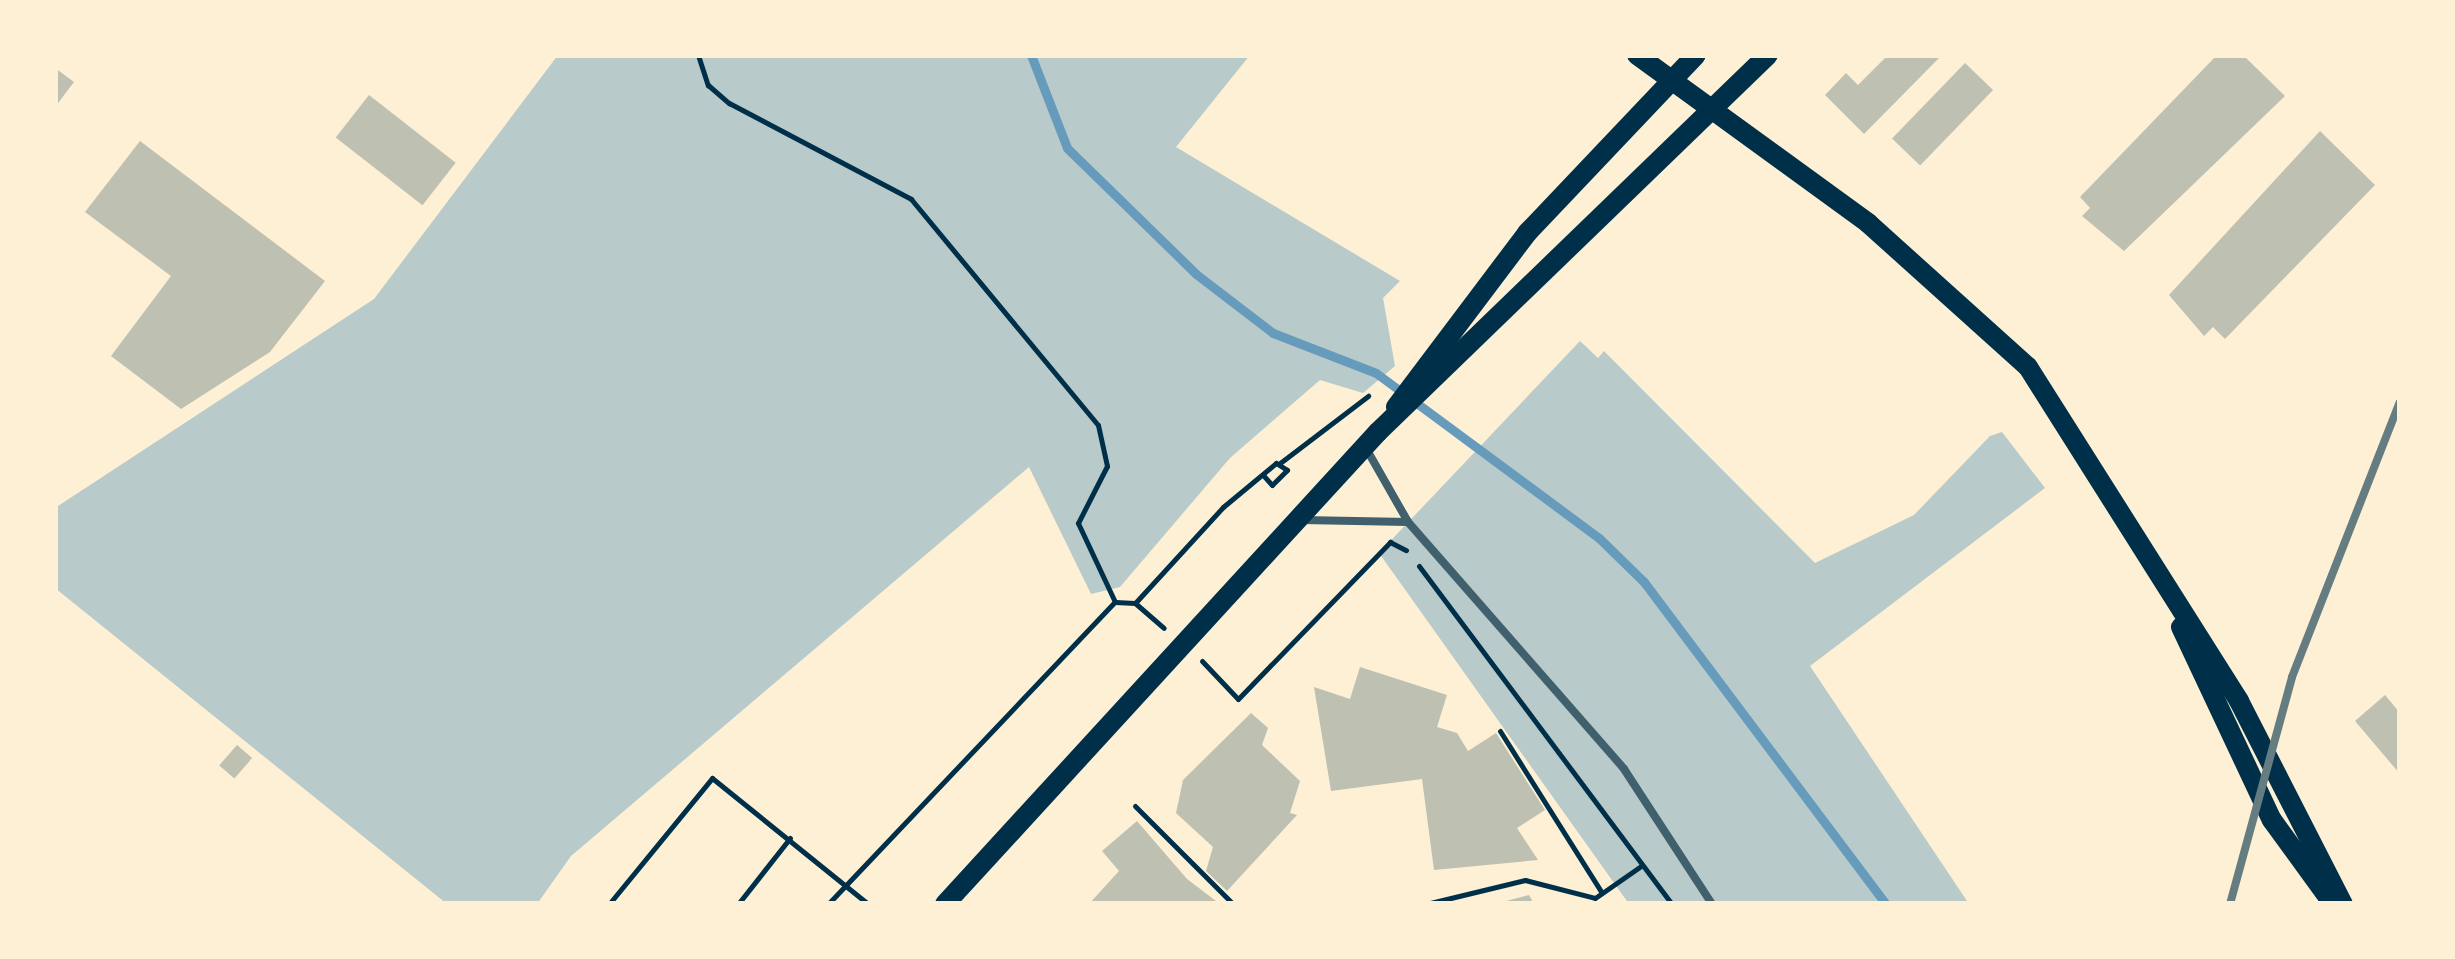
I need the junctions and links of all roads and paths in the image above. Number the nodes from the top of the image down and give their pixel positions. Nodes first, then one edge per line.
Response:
1 (698, 55) edge
2 (1637, 55) edge
3 (1696, 55) edge
4 (1768, 55) edge
5 (1671, 79) junction
6 (1714, 109) junction
7 (1425, 382) junction
8 (1368, 396) dead end
9 (1372, 439) junction
10 (1280, 463) junction
11 (1262, 475) junction
12 (1294, 520) junction
13 (1408, 522) junction
14 (2148, 552) junction
15 (1115, 602) junction
16 (1135, 603) junction
17 (1147, 614) dead end
18 (1222, 684) dead end
19 (1500, 731) dead end
20 (1135, 806) dead end
21 (790, 838) junction
22 (1641, 866) junction
23 (846, 886) junction
24 (1602, 894) junction
25 (1432, 903) edge
26 (609, 904) edge
27 (738, 904) edge
28 (828, 904) edge
29 (868, 904) edge
30 (945, 904) edge
31 (1233, 904) edge
32 (1269, 904) edge
33 (1300, 904) edge
34 (1672, 904) edge
35 (1712, 904) edge
36 (2332, 904) edge
37 (2343, 904) edge

1 - 15 path
2 - 5 main road
3 - 5 main road
4 - 6 main road
5 - 6 main road
5 - 7 main road
6 - 7 main road
6 - 14 main road
7 - 9 main road
8 - 10 path
9 - 12 main road
9 - 13 lane
10 - 11 path
10 - 11 path
11 - 16 path
12 - 13 lane
12 - 30 main road
13 - 35 lane
14 - 36 main road
14 - 37 main road
15 - 16 path
15 - 23 path
16 - 17 path
18 - 22 path
19 - 24 path
20 - 31 path
21 - 23 path
21 - 26 path
21 - 27 path
22 - 24 path
22 - 34 path
23 - 28 path
23 - 29 path
24 - 25 path
32 - 33 path

